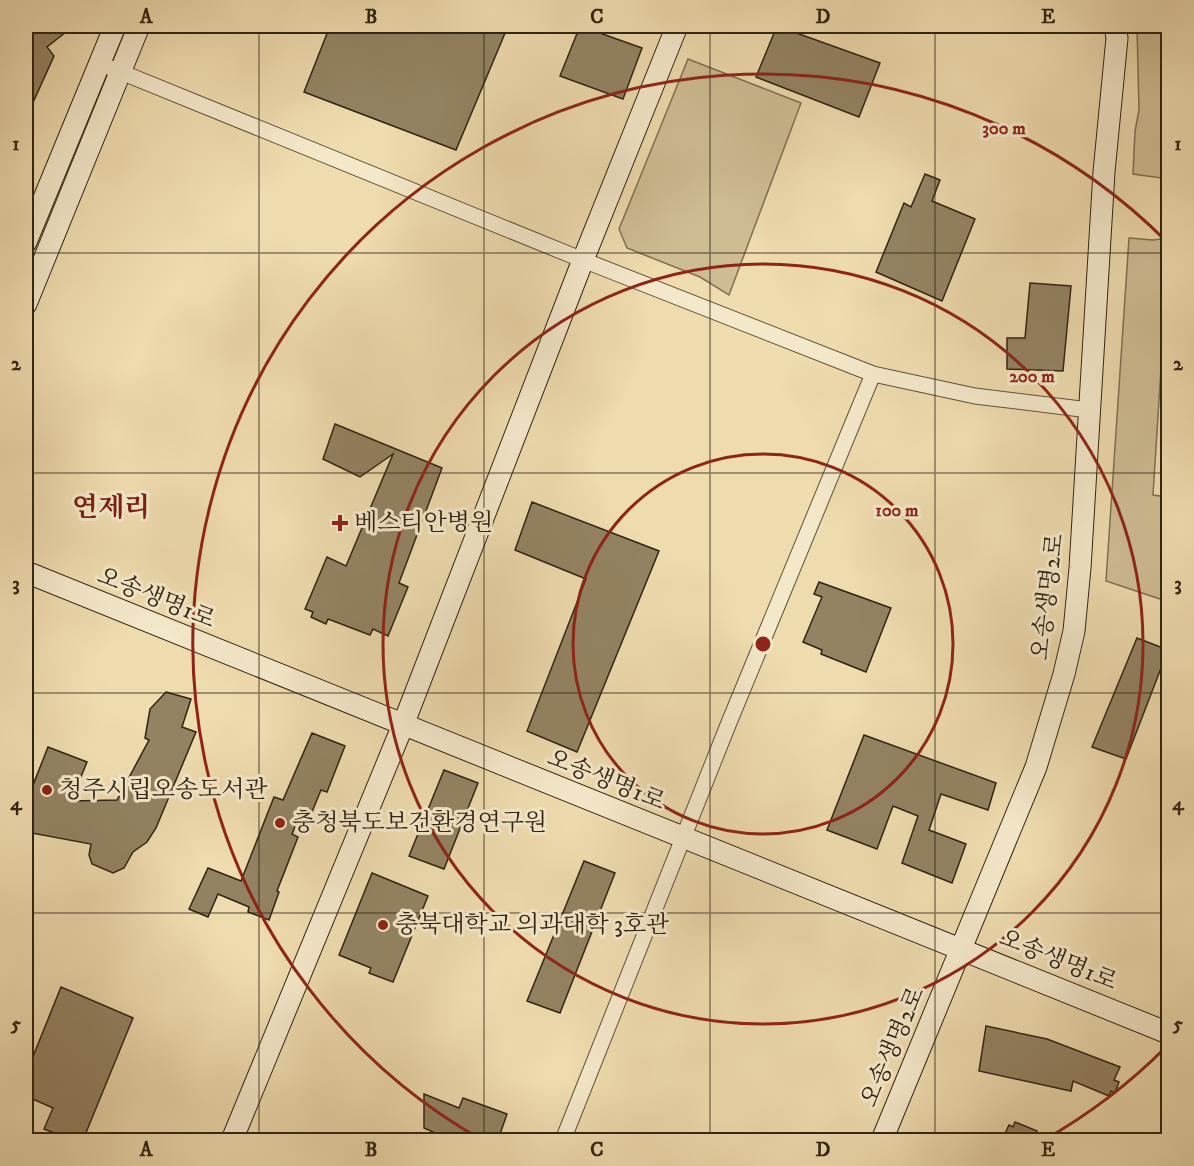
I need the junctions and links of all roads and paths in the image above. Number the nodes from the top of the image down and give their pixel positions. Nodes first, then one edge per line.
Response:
1 (115, 26) edge
2 (139, 26) edge
3 (677, 26) edge
4 (1115, 26) edge
5 (100, 64) junction
6 (121, 71) junction
7 (26, 242) edge
8 (583, 260) junction
9 (26, 304) edge
10 (873, 374) junction
11 (1089, 410) junction
12 (26, 573) edge
13 (403, 725) junction
14 (683, 839) junction
15 (962, 949) junction
16 (1168, 1033) edge
17 (232, 1140) edge
18 (563, 1140) edge
19 (882, 1140) edge

1 - 5 street
2 - 6 street
3 - 8 street
4 - 11 street, 오송생명2로
5 - 6 street
5 - 7 street
6 - 8 street
6 - 9 street
8 - 10 street
8 - 13 street
10 - 11 street
10 - 14 street
11 - 15 street, 오송생명2로
12 - 13 street, 오송생명1로
13 - 14 street, 오송생명1로
13 - 17 street
14 - 15 street, 오송생명1로
14 - 18 street
15 - 16 street, 오송생명1로
15 - 19 street, 오송생명2로

